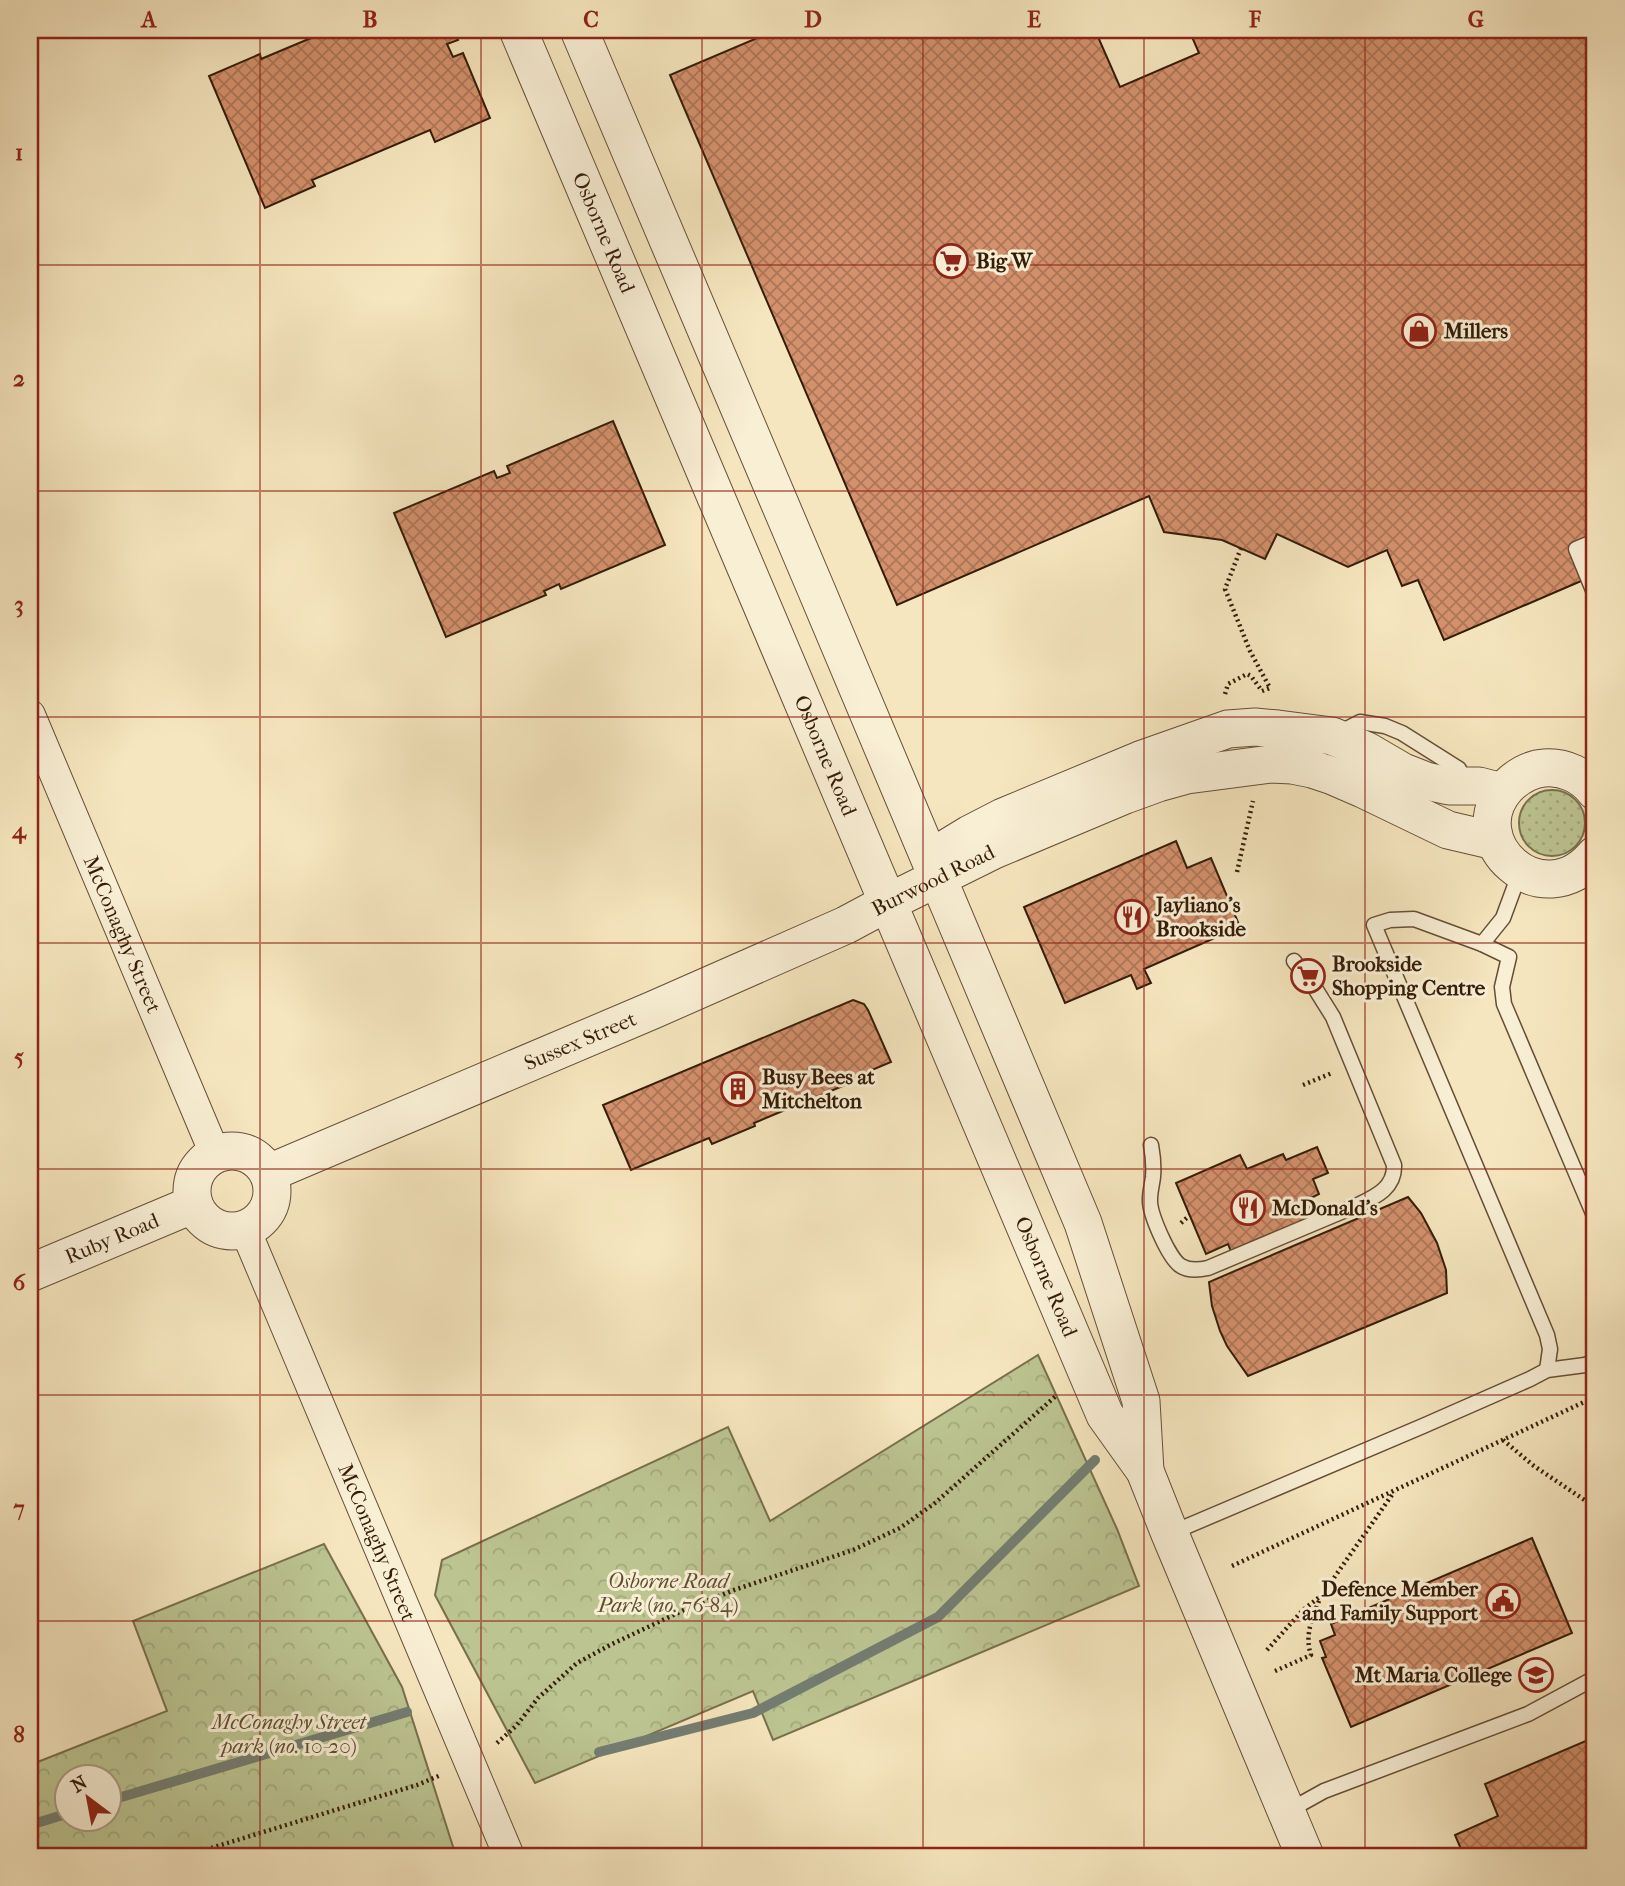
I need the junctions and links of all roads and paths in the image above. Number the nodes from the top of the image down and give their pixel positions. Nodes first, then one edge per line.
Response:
1 (518, 30) edge
2 (585, 34) edge
3 (1595, 541) edge
4 (1241, 548) dead end
5 (1595, 595) edge
6 (1225, 695) dead end
7 (30, 715) edge
8 (1595, 791) edge
9 (1502, 792) junction
10 (1253, 800) dead end
11 (1495, 841) junction
12 (1592, 863) edge
13 (934, 869) junction
14 (1520, 871) junction
15 (1237, 872) dead end
16 (887, 903) junction
17 (1482, 944) junction
18 (1294, 961) dead end
19 (1151, 1145) dead end
20 (215, 1154) junction
21 (269, 1173) junction
22 (194, 1203) junction
23 (1595, 1218) edge
24 (245, 1229) junction
25 (30, 1273) edge
26 (1595, 1361) edge
27 (1547, 1370) junction
28 (1063, 1389) dead end
29 (1595, 1397) edge
30 (1503, 1440) junction
31 (1145, 1471) junction
32 (1394, 1491) junction
33 (1595, 1507) edge
34 (1170, 1534) junction
35 (1232, 1566) dead end
36 (1322, 1595) junction
37 (1266, 1650) dead end
38 (1275, 1671) dead end
39 (1595, 1678) edge
40 (494, 1745) dead end
41 (445, 1773) dead end
42 (1287, 1812) junction
43 (185, 1856) edge
44 (509, 1856) edge
45 (1305, 1856) edge

1 - 16 street, Osborne Road
2 - 13 street, Osborne Road
3 - 5 lane
4 - 6 path
7 - 20 street, McConaghy Street
8 - 9 street
9 - 11 street
9 - 13 street, Burwood Road
10 - 15 path
11 - 13 street, Burwood Road
11 - 14 street
12 - 14 street
13 - 16 street, Burwood Road
13 - 31 street, Osborne Road
14 - 17 lane
16 - 21 street, Sussex Street
16 - 31 street, Osborne Road
17 - 23 lane
17 - 27 lane
18 - 19 lane
20 - 21 street
20 - 22 street
21 - 24 street
22 - 24 street
22 - 25 street, Ruby Road
24 - 44 street, McConaghy Street
26 - 27 lane
27 - 34 lane
28 - 40 path
29 - 30 path
30 - 32 path
30 - 33 path
31 - 34 street, Osborne Road
32 - 35 path
32 - 36 path
34 - 42 street, Osborne Road
36 - 37 path
36 - 38 path
39 - 42 lane
41 - 43 path
42 - 45 street, Osborne Road

